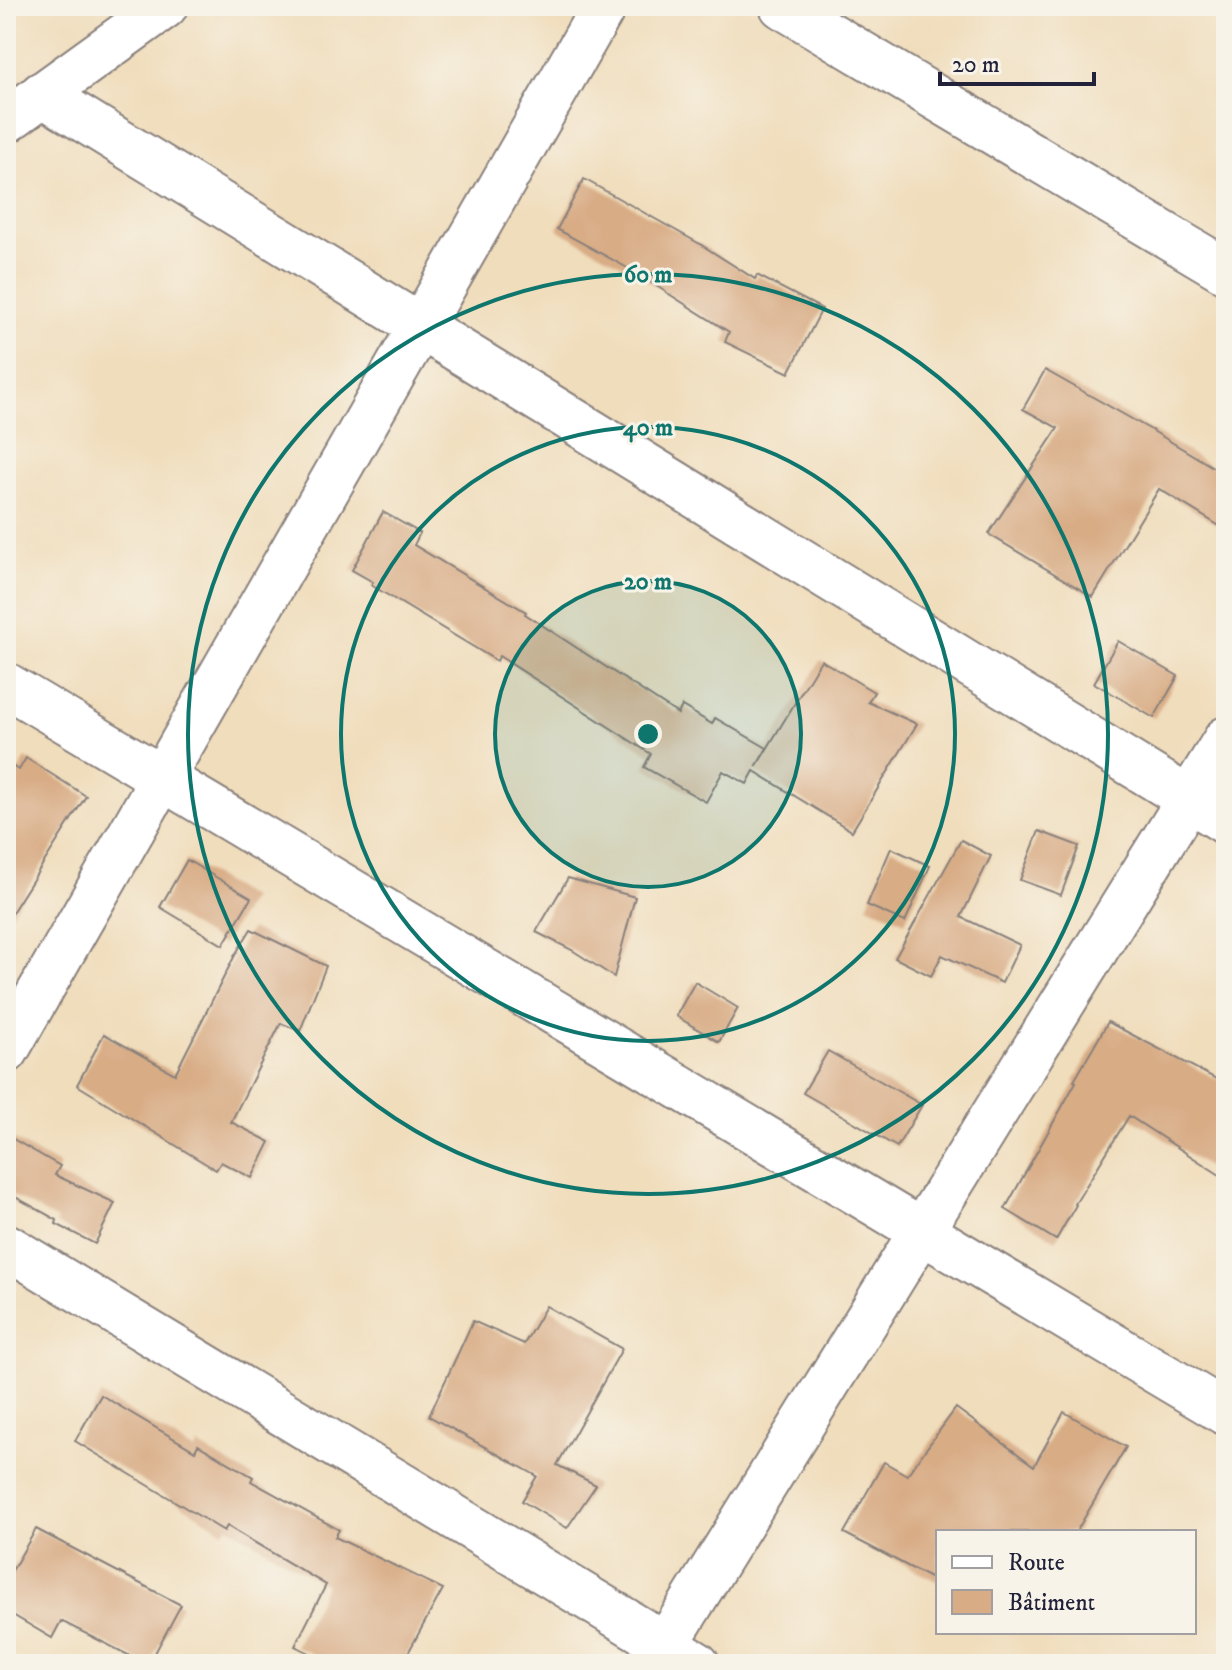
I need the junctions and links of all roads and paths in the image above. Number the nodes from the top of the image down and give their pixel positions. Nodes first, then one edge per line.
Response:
1 (165, 6) edge
2 (604, 6) edge
3 (782, 6) edge
4 (42, 94) junction
5 (6, 121) edge
6 (1226, 271) edge
7 (420, 326) junction
8 (6, 685) edge
9 (1226, 739) edge
10 (162, 778) junction
11 (1189, 799) junction
12 (1226, 822) edge
13 (6, 1051) edge
14 (922, 1232) junction
15 (6, 1246) edge
16 (1226, 1413) edge
17 (673, 1658) edge

1 - 4 street
2 - 7 street
3 - 6 street
4 - 5 street
4 - 7 street
7 - 10 street
7 - 11 street
8 - 10 street
9 - 11 street
10 - 13 street
10 - 14 street
11 - 12 street
11 - 14 street
14 - 16 street
14 - 17 street
15 - 17 street

